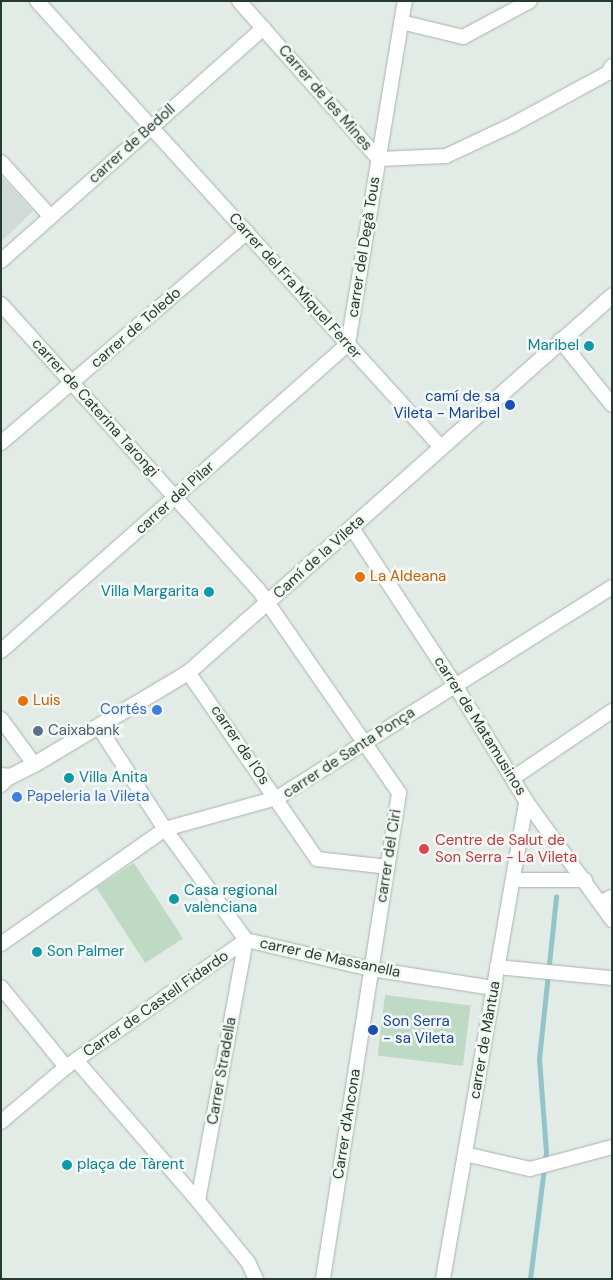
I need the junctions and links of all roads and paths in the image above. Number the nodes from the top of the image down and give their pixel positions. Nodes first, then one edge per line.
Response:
1 (38, 1) edge
2 (239, 1) edge
3 (405, 1) edge
4 (530, 1) edge
5 (401, 22) junction
6 (263, 28) junction
7 (612, 66) edge
8 (151, 126) junction
9 (379, 159) junction
10 (1, 162) edge
11 (50, 216) junction
12 (247, 232) junction
13 (1, 261) edge
14 (612, 295) edge
15 (1, 304) edge
16 (560, 340) junction
17 (348, 344) junction
18 (74, 382) junction
19 (612, 405) edge
20 (1, 443) edge
21 (440, 446) junction
22 (175, 498) junction
23 (352, 528) junction
24 (612, 587) edge
25 (268, 603) junction
26 (1, 651) edge
27 (188, 672) junction
28 (455, 685) junction
29 (612, 711) edge
30 (1, 718) edge
31 (98, 726) junction
32 (364, 743) junction
33 (34, 764) junction
34 (513, 778) junction
35 (4, 779) edge
36 (277, 798) junction
37 (526, 801) junction
38 (165, 829) junction
39 (388, 867) junction
40 (513, 880) junction
41 (585, 880) junction
42 (606, 900) edge
43 (612, 920) edge
44 (246, 940) junction
45 (1, 944) edge
46 (497, 967) junction
47 (372, 969) junction
48 (612, 978) edge
49 (1, 987) edge
50 (494, 988) junction
51 (71, 1064) junction
52 (1, 1122) edge
53 (612, 1147) edge
54 (465, 1154) junction
55 (198, 1201) junction
56 (256, 1279) edge
57 (323, 1279) edge
58 (443, 1279) edge

1 - 8 street
2 - 6 street, Carrer de les Mines
3 - 5 street, carrer del Degà Tous
4 - 5 street
5 - 9 street, carrer del Degà Tous
6 - 8 street, carrer de Bedoll
6 - 9 street, Carrer de les Mines
7 - 9 street, Carrer de les Mines
8 - 11 street, carrer de Bedoll
8 - 12 street, Carrer del Fra Miquel Ferrer
9 - 17 street, carrer del Degà Tous
10 - 11 street
11 - 13 street, carrer de Bedoll
12 - 17 street, Carrer del Fra Miquel Ferrer
12 - 18 street, carrer de Toledo
14 - 16 street, Camí de la Vileta
15 - 18 street, carrer de Caterina Tarongi
16 - 19 street
16 - 21 street, Camí de la Vileta
17 - 21 street, Carrer del Fra Miquel Ferrer
17 - 22 street, carrer del Pilar
18 - 20 street, carrer de Toledo
18 - 22 street, carrer de Caterina Tarongi
21 - 23 street, Camí de la Vileta
22 - 25 street, carrer de Caterina Tarongi
22 - 26 street, carrer del Pilar
23 - 25 street, Camí de la Vileta
23 - 28 street, carrer de Matamusinos
24 - 28 street, carrer de Santa Ponça
25 - 27 street, Camí de la Vileta
25 - 32 street, carrer del Ciri
27 - 31 street, Camí de la Vileta
27 - 36 street, carrer de l'Os
28 - 32 street, carrer de Santa Ponça
28 - 34 street, carrer de Matamusinos
29 - 34 street
30 - 33 street
31 - 33 street, Camí de la Vileta
31 - 38 street, carrer de Massanella
32 - 36 street, carrer de Santa Ponça
32 - 39 street, carrer del Ciri
33 - 35 street, Camí de la Vileta
34 - 37 street, carrer de Matamusinos
36 - 38 street, carrer de Santa Ponça
36 - 39 street, carrer de l'Os
37 - 40 street, carrer de Màntua
37 - 41 street, carrer de Matamusinos
38 - 44 street, carrer de Massanella
38 - 45 street, carrer de Santa Ponça
39 - 47 street, carrer del Ciri
40 - 41 street
40 - 46 street, carrer de Màntua
41 - 42 street, carrer de Matamusinos
42 - 43 street, carrer de Matamusinos
44 - 47 street, carrer de Massanella
44 - 51 street, Carrer de Castell Fidardo
44 - 55 street, Carrer Stradella
46 - 48 street
46 - 50 street, carrer de Màntua
47 - 50 street, carrer de Massanella
47 - 57 street, Carrer d'Ancona
49 - 51 street
50 - 54 street, carrer de Màntua
51 - 52 street, Carrer de Castell Fidardo
51 - 55 street
53 - 54 street
54 - 58 street, carrer de Màntua
55 - 56 street

